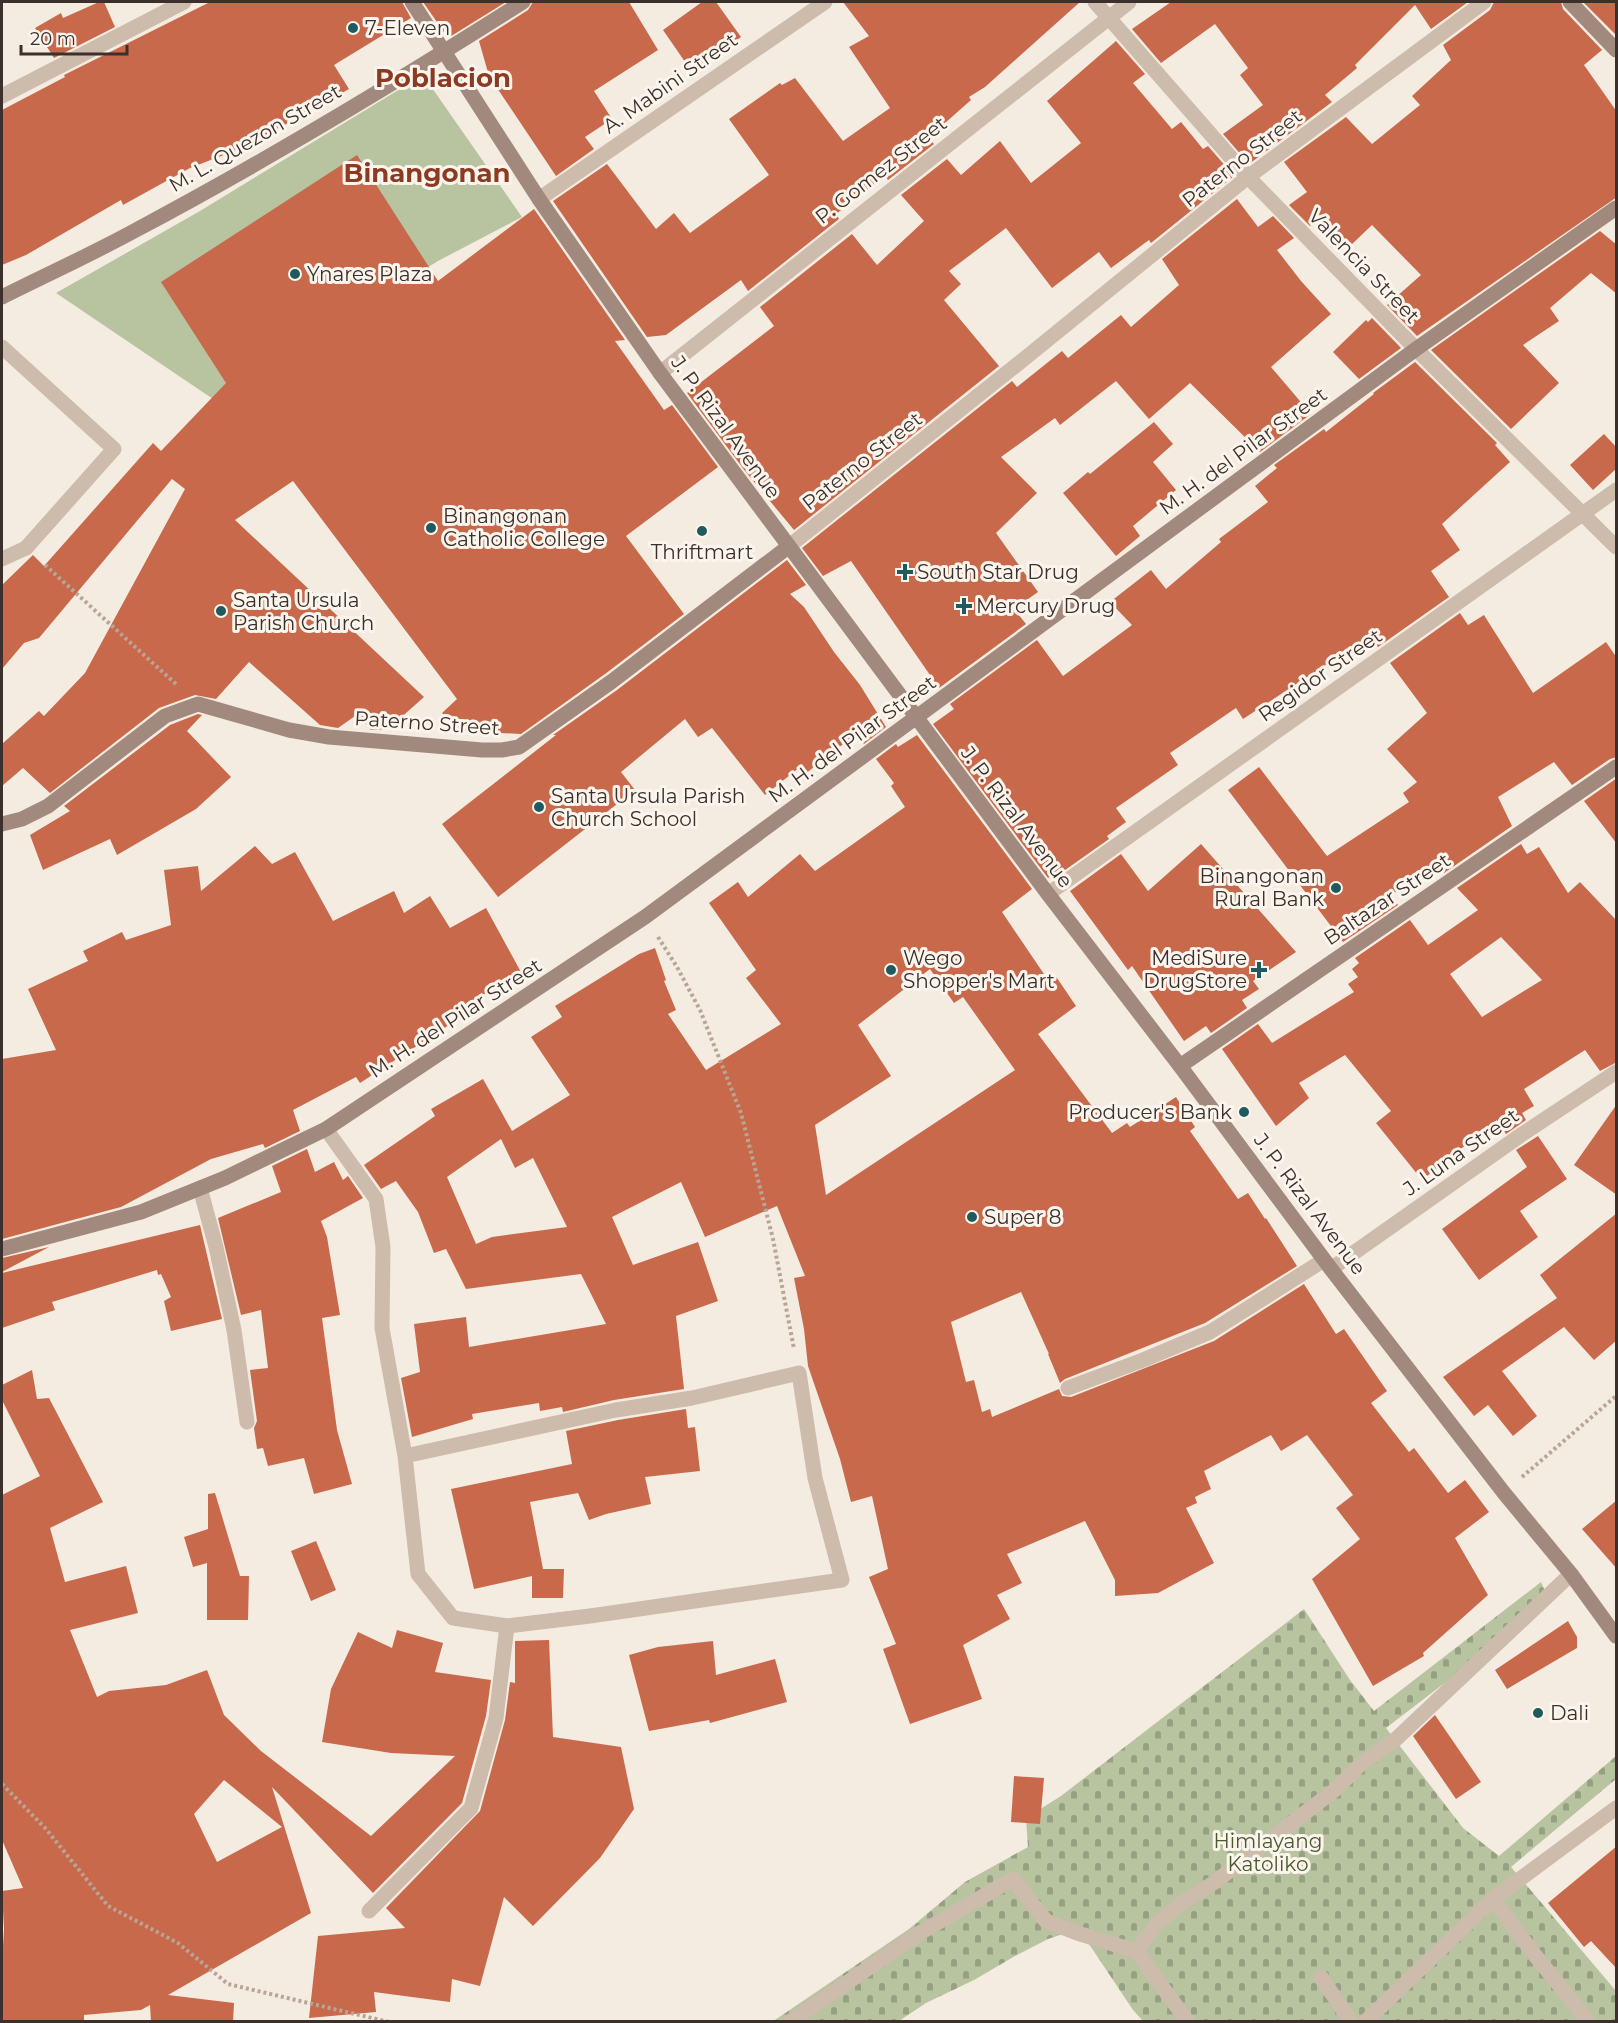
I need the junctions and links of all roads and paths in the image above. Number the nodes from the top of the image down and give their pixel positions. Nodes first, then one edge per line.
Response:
1 (184, 2) edge
2 (412, 2) edge
3 (523, 2) edge
4 (825, 2) edge
5 (1095, 2) edge
6 (1129, 2) edge
7 (1484, 2) edge
8 (1570, 2) edge
9 (1108, 17) junction
10 (1617, 50) edge
11 (444, 52) junction
12 (2, 96) edge
13 (1248, 177) junction
14 (539, 199) junction
15 (1617, 208) edge
16 (2, 297) edge
17 (2, 347) edge
18 (1416, 350) junction
19 (660, 373) junction
20 (1617, 490) edge
21 (1584, 513) junction
22 (788, 546) junction
23 (1617, 547) edge
24 (26, 548) junction
25 (2, 559) edge
26 (198, 704) junction
27 (917, 718) junction
28 (1617, 767) edge
29 (2, 824) edge
30 (1048, 894) junction
31 (645, 917) junction
32 (1180, 1066) junction
33 (1617, 1072) edge
34 (326, 1129) junction
35 (200, 1188) junction
36 (2, 1249) edge
37 (1328, 1264) junction
38 (799, 1373) junction
39 (1068, 1388) dead end
40 (1617, 1396) edge
41 (247, 1422) dead end
42 (405, 1456) junction
43 (1504, 1493) junction
44 (1571, 1574) junction
45 (507, 1626) junction
46 (1617, 1636) edge
47 (2, 1784) edge
48 (1617, 1808) edge
49 (1493, 1899) junction
50 (369, 1911) dead end
51 (1136, 1951) junction
52 (1321, 1977) dead end
53 (389, 2022) edge
54 (790, 2022) edge
55 (1188, 2022) edge
56 (1351, 2022) edge
57 (1365, 2022) edge
58 (1590, 2022) edge

1 - 12 street
2 - 11 street, J. P. Rizal Avenue
3 - 11 street, M. L. Quezon Street
4 - 14 street, A. Mabini Street
5 - 9 street, Valencia Street
6 - 9 street, P. Gomez Street
7 - 13 street, Paterno Street
8 - 10 street
9 - 13 street, Valencia Street
9 - 19 street, P. Gomez Street
11 - 14 street, J. P. Rizal Avenue
11 - 16 street, M. L. Quezon Street
13 - 18 street, Valencia Street
13 - 22 street, Paterno Street
14 - 19 street, J. P. Rizal Avenue
15 - 18 street, M. H. del Pilar Street
17 - 24 street
18 - 21 street, Valencia Street
18 - 27 street, M. H. del Pilar Street
19 - 22 street, J. P. Rizal Avenue
20 - 21 street, Regidor Street
21 - 23 street, Valencia Street
21 - 30 street, Regidor Street
22 - 26 street, Paterno Street
22 - 27 street, J. P. Rizal Avenue
24 - 25 street
24 - 26 path
26 - 29 street
27 - 30 street, J. P. Rizal Avenue
27 - 31 street, M. H. del Pilar Street
28 - 32 street, Baltazar Street
30 - 32 street, J. P. Rizal Avenue
31 - 34 street, M. H. del Pilar Street
31 - 38 path
32 - 37 street, J. P. Rizal Avenue
33 - 37 street, J. Luna Street
34 - 35 street, M. H. del Pilar Street
34 - 42 street
35 - 36 street, M. H. del Pilar Street
35 - 41 street
37 - 39 street, J. Luna Street
37 - 43 street, J. P. Rizal Avenue
38 - 42 street
38 - 45 street
40 - 43 path
42 - 45 street
43 - 44 street, J. P. Rizal Avenue
44 - 46 street, J. P. Rizal Avenue
44 - 51 street
45 - 50 street
47 - 53 path
48 - 49 street
49 - 57 street
49 - 58 street
51 - 54 street
51 - 55 street
52 - 56 street

